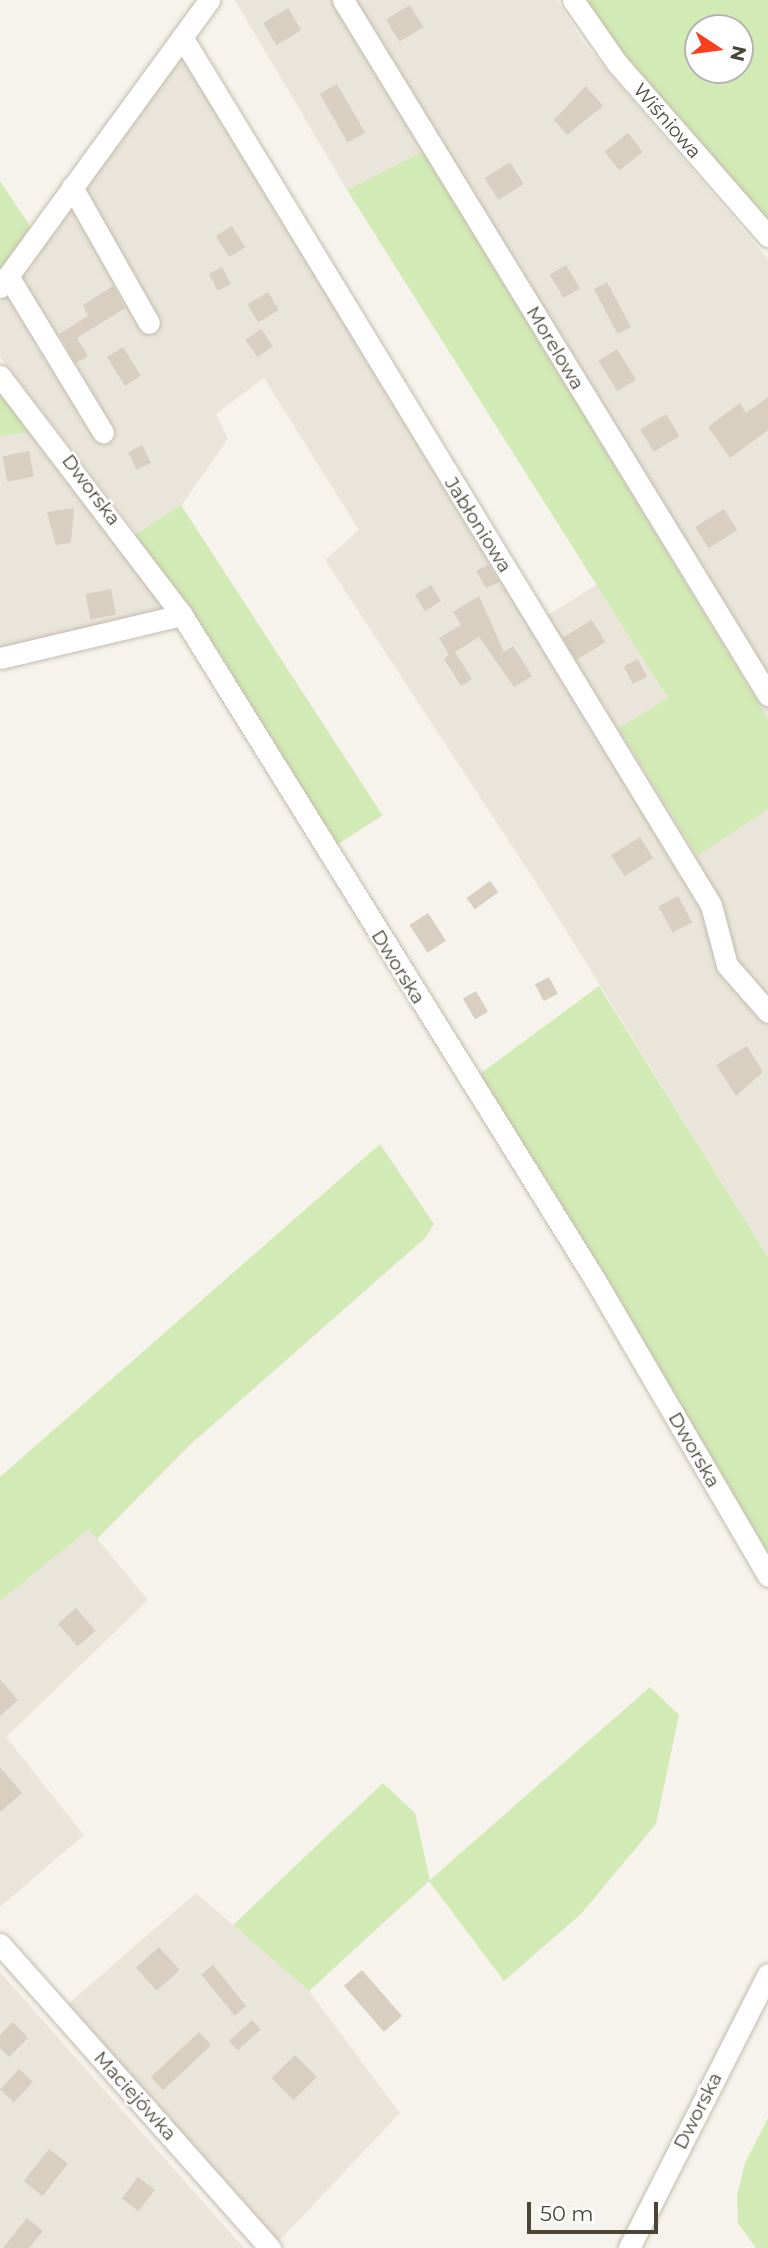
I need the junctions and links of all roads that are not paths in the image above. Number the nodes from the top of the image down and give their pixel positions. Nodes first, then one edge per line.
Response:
1 (209, 0) edge
2 (344, 0) edge
3 (573, 0) edge
4 (182, 37) junction
5 (72, 187) junction
6 (768, 236) edge
7 (4, 281) edge
8 (149, 323) dead end
9 (0, 376) edge
10 (103, 432) dead end
11 (182, 615) junction
12 (0, 658) edge
13 (768, 695) edge
14 (768, 1012) edge
15 (768, 1576) edge
16 (0, 1944) edge
17 (768, 1974) edge
18 (270, 2248) edge
19 (629, 2248) edge

1 - 4 street
2 - 13 street, Morelowa
3 - 6 street, Wiśniowa
4 - 5 street
4 - 14 street, Jabłoniowa
5 - 7 street
5 - 8 street
7 - 10 street
9 - 11 street, Dworska
11 - 12 street
11 - 15 street, Dworska
16 - 18 street, Maciejówka
17 - 19 street, Dworska

